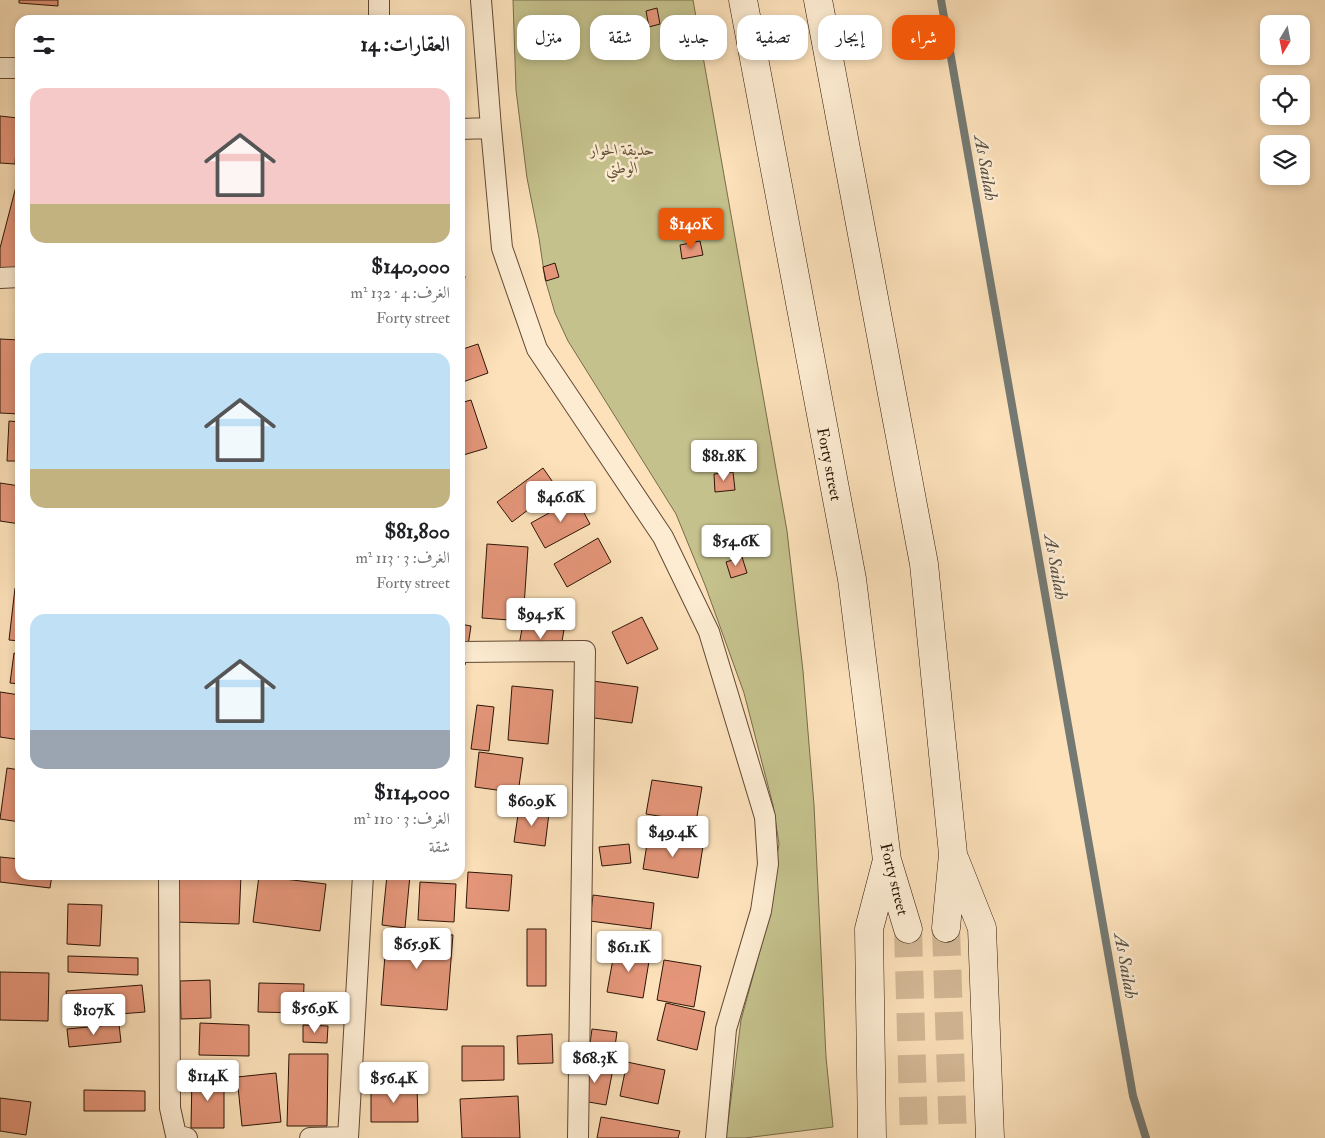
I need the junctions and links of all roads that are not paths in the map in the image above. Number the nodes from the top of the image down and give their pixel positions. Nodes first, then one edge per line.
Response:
1 (378, 0) edge
2 (481, 0) edge
3 (743, 0) edge
4 (818, 0) edge
5 (379, 15) edge
6 (0, 68) edge
7 (15, 68) edge
8 (491, 128) junction
9 (465, 129) edge
10 (0, 278) edge
11 (15, 278) edge
12 (465, 652) edge
13 (953, 854) junction
14 (887, 860) junction
15 (169, 880) edge
16 (363, 880) edge
17 (946, 928) tunnel mouth
18 (908, 929) tunnel mouth
19 (348, 1137) edge
20 (187, 1138) edge
21 (310, 1138) edge
22 (578, 1138) edge
23 (716, 1138) edge
24 (872, 1138) edge
25 (990, 1138) edge

1 - 5 street
2 - 8 street
3 - 14 main road, Forty street
4 - 13 main road
6 - 7 street
8 - 9 street
8 - 23 street
10 - 11 street
12 - 22 street
13 - 17 main road
13 - 25 main road
14 - 18 main road, Forty street
14 - 24 main road
15 - 20 street
16 - 19 street
19 - 21 street

